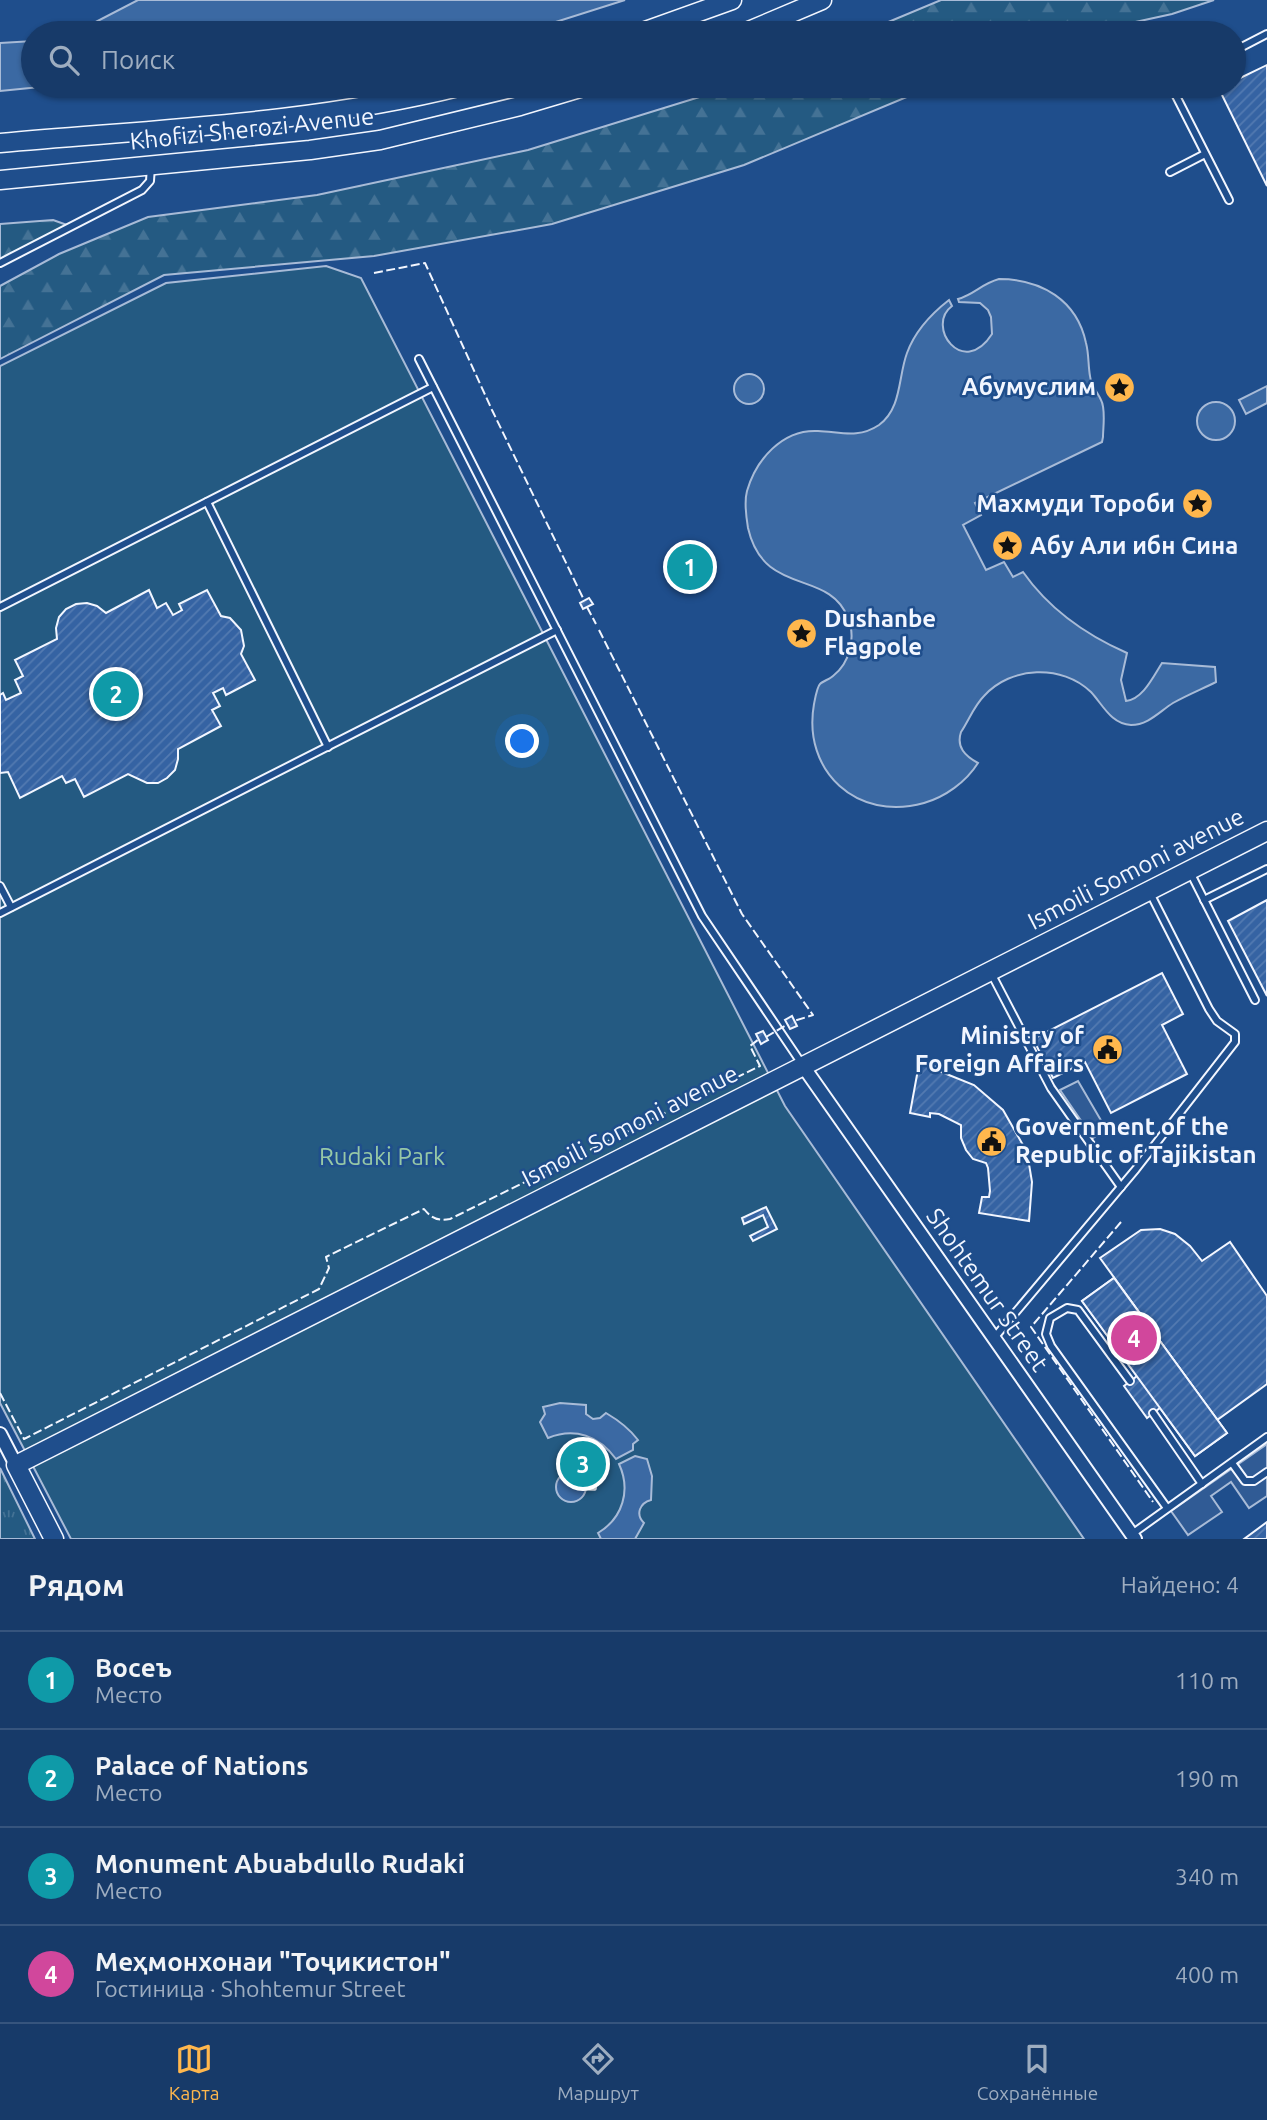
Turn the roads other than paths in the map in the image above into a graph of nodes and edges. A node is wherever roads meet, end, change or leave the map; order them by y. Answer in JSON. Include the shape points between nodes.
{"nodes":[{"id":1,"x":732,"y":0,"type":"edge"},
{"id":2,"x":822,"y":0,"type":"edge"},
{"id":3,"x":673,"y":21,"type":"edge"},
{"id":4,"x":772,"y":21,"type":"edge"},
{"id":5,"x":1267,"y":34,"type":"edge"},
{"id":6,"x":1246,"y":45,"type":"edge"},
{"id":7,"x":411,"y":98,"type":"edge"},
{"id":8,"x":547,"y":98,"type":"edge"},
{"id":9,"x":1177,"y":98,"type":"edge"},
{"id":10,"x":0,"y":143,"type":"edge"},
{"id":11,"x":1205,"y":154,"type":"junction"},
{"id":12,"x":151,"y":165,"type":"junction"},
{"id":13,"x":1170,"y":172,"type":"dead end"},
{"id":14,"x":0,"y":180,"type":"edge"},
{"id":15,"x":1229,"y":200,"type":"dead end"},
{"id":16,"x":0,"y":263,"type":"edge"},
{"id":17,"x":419,"y":359,"type":"dead end"},
{"id":18,"x":433,"y":387,"type":"junction"},
{"id":19,"x":207,"y":502,"type":"junction"},
{"id":20,"x":0,"y":607,"type":"edge"},
{"id":21,"x":557,"y":631,"type":"junction"},
{"id":22,"x":328,"y":747,"type":"junction"},
{"id":23,"x":1267,"y":831,"type":"edge"},
{"id":24,"x":1267,"y":869,"type":"edge"},
{"id":25,"x":1189,"y":870,"type":"junction"},
{"id":26,"x":0,"y":886,"type":"edge"},
{"id":27,"x":1149,"y":891,"type":"junction"},
{"id":28,"x":1204,"y":901,"type":"junction"},
{"id":29,"x":11,"y":907,"type":"junction"},
{"id":30,"x":0,"y":913,"type":"edge"},
{"id":31,"x":990,"y":971,"type":"junction"},
{"id":32,"x":1255,"y":1000,"type":"dead end"},
{"id":33,"x":803,"y":1066,"type":"junction"},
{"id":34,"x":1121,"y":1187,"type":"junction"},
{"id":35,"x":994,"y":1338,"type":"junction"},
{"id":36,"x":1130,"y":1381,"type":"dead end"},
{"id":37,"x":1153,"y":1413,"type":"dead end"},
{"id":38,"x":0,"y":1434,"type":"edge"},
{"id":39,"x":1267,"y":1437,"type":"edge"},
{"id":40,"x":1232,"y":1463,"type":"junction"},
{"id":41,"x":16,"y":1465,"type":"junction"},
{"id":42,"x":1267,"y":1472,"type":"edge"},
{"id":43,"x":1202,"y":1484,"type":"junction"},
{"id":44,"x":1167,"y":1508,"type":"junction"},
{"id":45,"x":1133,"y":1536,"type":"edge"},
{"id":46,"x":54,"y":1539,"type":"edge"}],
"edges":[{"from":1,"to":3,"type":"street"},
{"from":2,"to":4,"type":"street"},
{"from":5,"to":6,"type":"lane"},
{"from":7,"to":10,"type":"street","name":"Khofizi Sherozi Avenue","via":[[317,114]]},
{"from":8,"to":12,"type":"street","name":"Khofizi Sherozi Avenue","via":[[380,140]]},
{"from":9,"to":11,"type":"lane"},
{"from":11,"to":13,"type":"lane"},
{"from":11,"to":15,"type":"lane"},
{"from":12,"to":14,"type":"street","name":"Khofizi Sherozi Avenue"},
{"from":12,"to":16,"type":"lane","via":[[150,181],[142,190]]},
{"from":17,"to":18,"type":"lane"},
{"from":18,"to":19,"type":"lane"},
{"from":18,"to":21,"type":"lane"},
{"from":19,"to":20,"type":"lane"},
{"from":19,"to":22,"type":"lane"},
{"from":21,"to":22,"type":"lane"},
{"from":21,"to":33,"type":"lane","via":[[710,929]]},
{"from":22,"to":29,"type":"lane"},
{"from":23,"to":25,"type":"street","name":"Ismoili Somoni avenue"},
{"from":24,"to":28,"type":"lane"},
{"from":25,"to":27,"type":"street","name":"Ismoili Somoni avenue"},
{"from":25,"to":28,"type":"lane"},
{"from":26,"to":29,"type":"lane"},
{"from":27,"to":31,"type":"street","name":"Ismoili Somoni avenue"},
{"from":27,"to":34,"type":"lane","via":[[1209,1009],[1236,1038]]},
{"from":28,"to":32,"type":"lane"},
{"from":29,"to":30,"type":"lane"},
{"from":31,"to":33,"type":"street","name":"Ismoili Somoni avenue"},
{"from":31,"to":34,"type":"lane","via":[[1051,1088]]},
{"from":33,"to":35,"type":"street","name":"Shohtemur Street"},
{"from":33,"to":41,"type":"street","name":"Ismoili Somoni avenue"},
{"from":34,"to":35,"type":"lane"},
{"from":35,"to":45,"type":"street","name":"Shohtemur Street"},
{"from":36,"to":44,"type":"lane","via":[[1078,1310],[1067,1308],[1050,1318],[1048,1340]]},
{"from":37,"to":43,"type":"lane"},
{"from":38,"to":41,"type":"street"},
{"from":39,"to":40,"type":"lane"},
{"from":40,"to":42,"type":"lane","via":[[1245,1481]]},
{"from":40,"to":43,"type":"lane"},
{"from":41,"to":46,"type":"street"},
{"from":43,"to":44,"type":"lane"},
{"from":44,"to":45,"type":"lane"}]}
